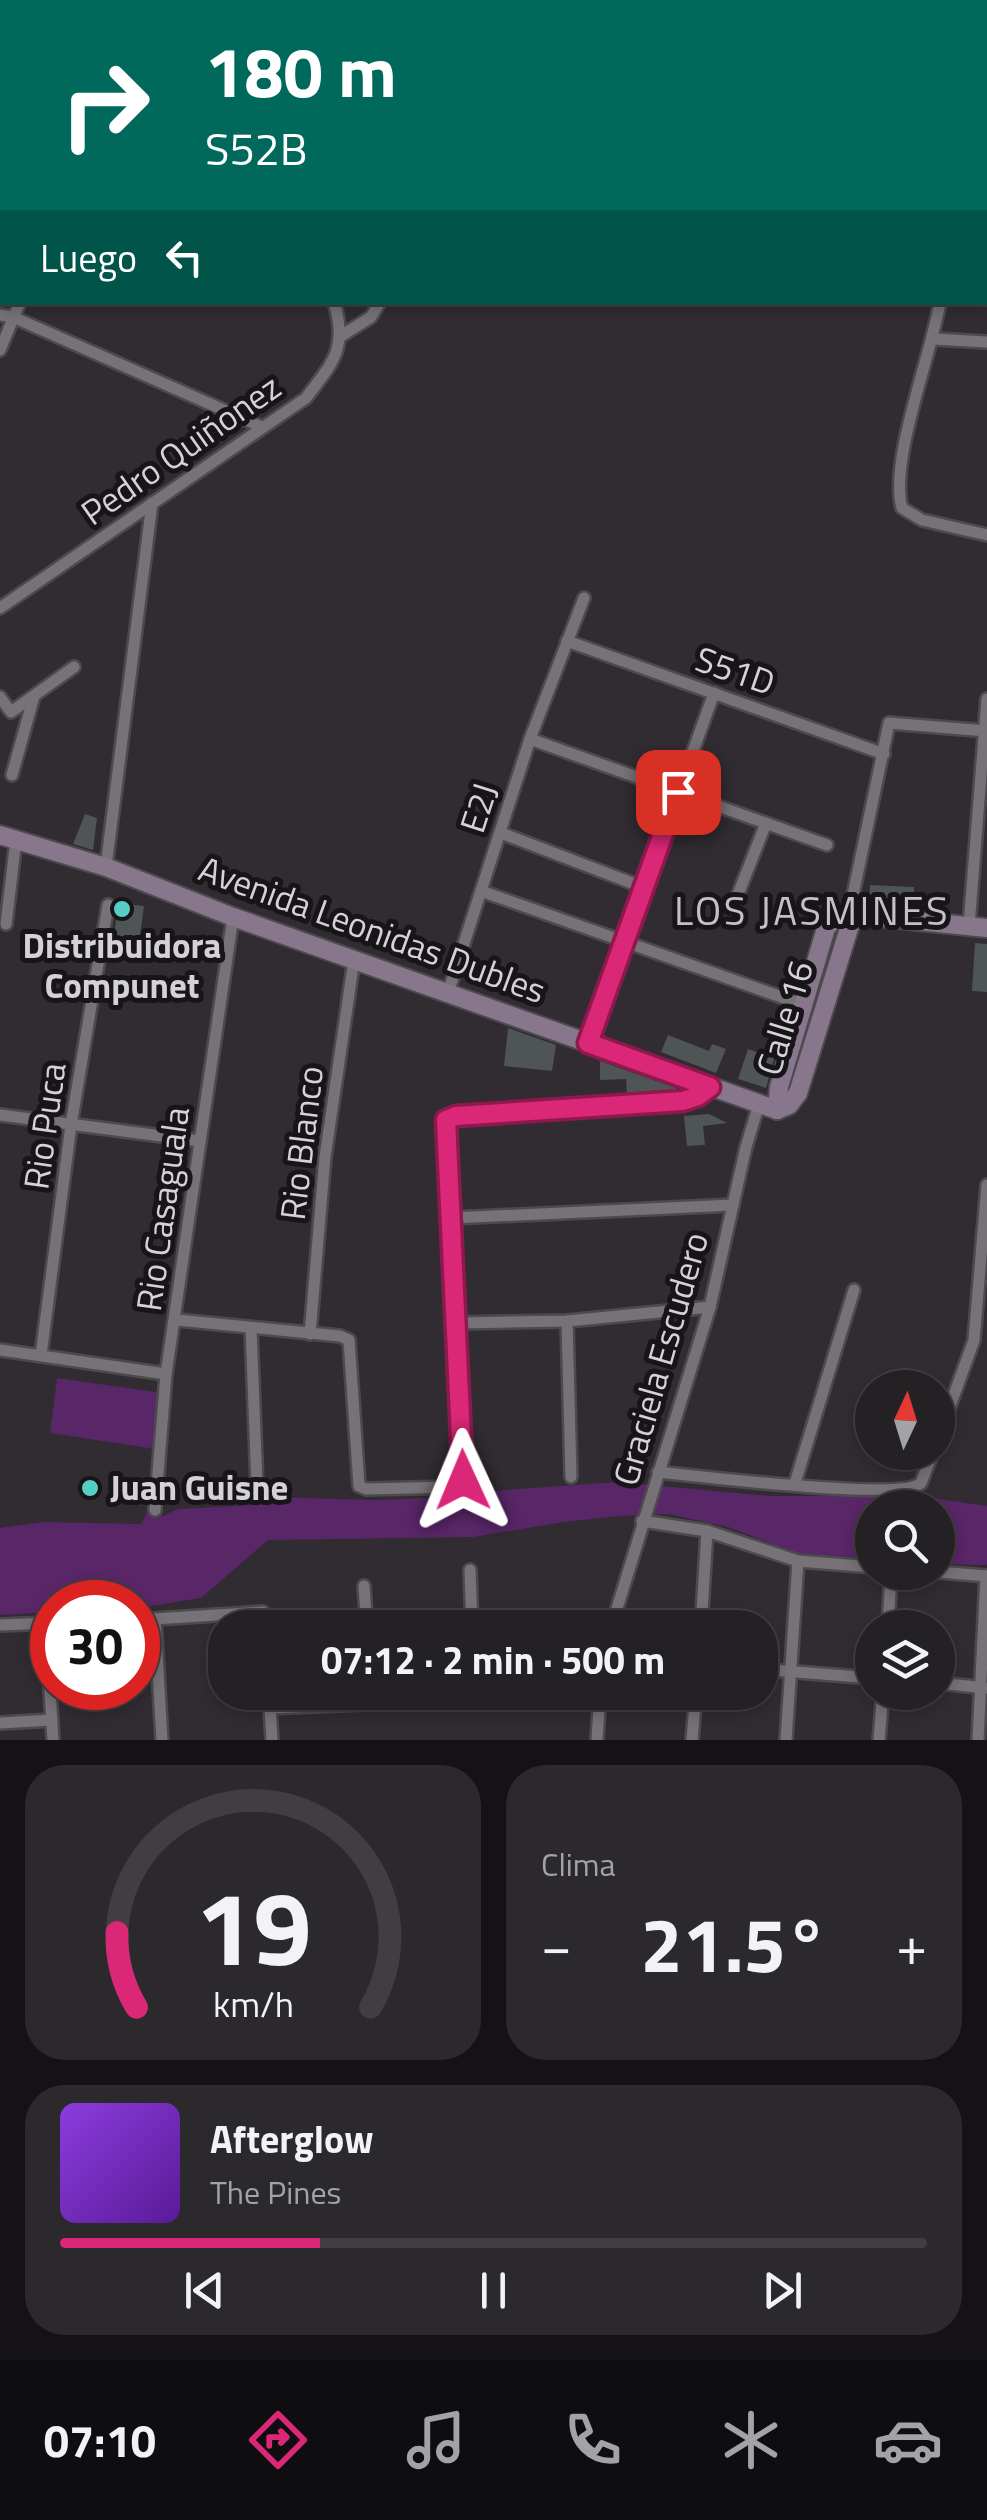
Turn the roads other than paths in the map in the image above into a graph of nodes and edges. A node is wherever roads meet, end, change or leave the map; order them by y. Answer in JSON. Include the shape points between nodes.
{"nodes":[{"id":1,"x":335,"y":305,"type":"edge"},
{"id":2,"x":378,"y":305,"type":"edge"},
{"id":3,"x":940,"y":305,"type":"edge"},
{"id":4,"x":6,"y":316,"type":"edge"},
{"id":5,"x":341,"y":336,"type":"junction"},
{"id":6,"x":934,"y":339,"type":"junction"},
{"id":7,"x":987,"y":342,"type":"edge"},
{"id":8,"x":0,"y":350,"type":"edge"},
{"id":9,"x":262,"y":427,"type":"junction"},
{"id":10,"x":152,"y":504,"type":"junction"},
{"id":11,"x":987,"y":535,"type":"edge"},
{"id":12,"x":584,"y":598,"type":"dead end"},
{"id":13,"x":0,"y":608,"type":"edge"},
{"id":14,"x":568,"y":641,"type":"junction"},
{"id":15,"x":74,"y":668,"type":"dead end"},
{"id":16,"x":714,"y":693,"type":"junction"},
{"id":17,"x":34,"y":696,"type":"junction"},
{"id":18,"x":0,"y":697,"type":"edge"},
{"id":19,"x":987,"y":699,"type":"edge"},
{"id":20,"x":6,"y":716,"type":"edge"},
{"id":21,"x":986,"y":731,"type":"edge"},
{"id":22,"x":530,"y":739,"type":"junction"},
{"id":23,"x":884,"y":754,"type":"junction"},
{"id":24,"x":12,"y":775,"type":"dead end"},
{"id":25,"x":678,"y":792,"type":"junction"},
{"id":26,"x":766,"y":824,"type":"junction"},
{"id":27,"x":982,"y":826,"type":"edge"},
{"id":28,"x":500,"y":833,"type":"junction"},
{"id":29,"x":8,"y":838,"type":"edge"},
{"id":30,"x":828,"y":846,"type":"dead end"},
{"id":31,"x":106,"y":867,"type":"junction"},
{"id":32,"x":645,"y":888,"type":"junction"},
{"id":33,"x":481,"y":891,"type":"junction"},
{"id":34,"x":734,"y":902,"type":"dead end"},
{"id":35,"x":108,"y":905,"type":"dead end"},
{"id":36,"x":849,"y":914,"type":"junction"},
{"id":37,"x":233,"y":917,"type":"junction"},
{"id":38,"x":6,"y":924,"type":"dead end"},
{"id":39,"x":978,"y":927,"type":"edge"},
{"id":40,"x":624,"y":941,"type":"junction"},
{"id":41,"x":354,"y":960,"type":"junction"},
{"id":42,"x":448,"y":993,"type":"junction"},
{"id":43,"x":804,"y":1004,"type":"junction"},
{"id":44,"x":588,"y":1043,"type":"junction"},
{"id":45,"x":710,"y":1087,"type":"junction"},
{"id":46,"x":768,"y":1107,"type":"junction"},
{"id":47,"x":0,"y":1115,"type":"edge"},
{"id":48,"x":72,"y":1125,"type":"junction"},
{"id":49,"x":200,"y":1141,"type":"junction"},
{"id":50,"x":987,"y":1185,"type":"edge"},
{"id":51,"x":733,"y":1205,"type":"junction"},
{"id":52,"x":452,"y":1218,"type":"junction"},
{"id":53,"x":854,"y":1290,"type":"dead end"},
{"id":54,"x":710,"y":1307,"type":"junction"},
{"id":55,"x":177,"y":1320,"type":"junction"},
{"id":56,"x":567,"y":1321,"type":"junction"},
{"id":57,"x":458,"y":1324,"type":"junction"},
{"id":58,"x":251,"y":1328,"type":"junction"},
{"id":59,"x":310,"y":1334,"type":"junction"},
{"id":60,"x":0,"y":1350,"type":"edge"},
{"id":61,"x":41,"y":1355,"type":"junction"},
{"id":62,"x":166,"y":1374,"type":"junction"},
{"id":63,"x":955,"y":1392,"type":"edge"},
{"id":64,"x":926,"y":1470,"type":"edge"},
{"id":65,"x":658,"y":1472,"type":"junction"},
{"id":66,"x":570,"y":1477,"type":"dead end"},
{"id":67,"x":796,"y":1484,"type":"junction"},
{"id":68,"x":258,"y":1486,"type":"dead end"},
{"id":69,"x":155,"y":1510,"type":"dead end"},
{"id":70,"x":642,"y":1521,"type":"junction"},
{"id":71,"x":707,"y":1531,"type":"junction"},
{"id":72,"x":798,"y":1561,"type":"junction"},
{"id":73,"x":855,"y":1565,"type":"edge"},
{"id":74,"x":470,"y":1570,"type":"dead end"},
{"id":75,"x":955,"y":1573,"type":"edge"},
{"id":76,"x":987,"y":1576,"type":"edge"},
{"id":77,"x":364,"y":1586,"type":"dead end"},
{"id":78,"x":366,"y":1610,"type":"edge"},
{"id":79,"x":471,"y":1610,"type":"edge"},
{"id":80,"x":616,"y":1610,"type":"edge"},
{"id":81,"x":702,"y":1610,"type":"edge"},
{"id":82,"x":208,"y":1616,"type":"edge"},
{"id":83,"x":160,"y":1619,"type":"edge"},
{"id":84,"x":30,"y":1624,"type":"edge"},
{"id":85,"x":0,"y":1626,"type":"edge"},
{"id":86,"x":778,"y":1670,"type":"edge"},
{"id":87,"x":790,"y":1671,"type":"junction"},
{"id":88,"x":855,"y":1677,"type":"edge"},
{"id":89,"x":955,"y":1685,"type":"edge"},
{"id":90,"x":984,"y":1687,"type":"edge"},
{"id":91,"x":52,"y":1710,"type":"edge"},
{"id":92,"x":160,"y":1710,"type":"edge"},
{"id":93,"x":270,"y":1710,"type":"edge"},
{"id":94,"x":599,"y":1710,"type":"edge"},
{"id":95,"x":694,"y":1710,"type":"edge"},
{"id":96,"x":882,"y":1710,"type":"edge"},
{"id":97,"x":52,"y":1720,"type":"junction"},
{"id":98,"x":0,"y":1723,"type":"edge"},
{"id":99,"x":53,"y":1740,"type":"edge"},
{"id":100,"x":162,"y":1740,"type":"edge"},
{"id":101,"x":272,"y":1740,"type":"edge"},
{"id":102,"x":597,"y":1740,"type":"edge"},
{"id":103,"x":692,"y":1740,"type":"edge"},
{"id":104,"x":786,"y":1740,"type":"edge"},
{"id":105,"x":880,"y":1740,"type":"edge"},
{"id":106,"x":978,"y":1740,"type":"edge"}],
"edges":[{"from":1,"to":5,"type":"street"},
{"from":2,"to":5,"type":"street"},
{"from":3,"to":6,"type":"street"},
{"from":4,"to":8,"type":"street"},
{"from":4,"to":9,"type":"street"},
{"from":5,"to":9,"type":"street","name":"Pedro Quiñonez","via":[[336,359],[306,398]]},
{"from":6,"to":7,"type":"street"},
{"from":6,"to":11,"type":"street","via":[[900,463],[902,508],[922,520]]},
{"from":9,"to":10,"type":"street","name":"Pedro Quiñonez"},
{"from":10,"to":13,"type":"street","name":"Pedro Quiñonez"},
{"from":10,"to":31,"type":"street"},
{"from":12,"to":14,"type":"street","name":"E2J"},
{"from":14,"to":16,"type":"street","name":"S51D"},
{"from":14,"to":22,"type":"street","name":"E2J"},
{"from":15,"to":17,"type":"street"},
{"from":16,"to":23,"type":"street","name":"S51D"},
{"from":16,"to":25,"type":"street"},
{"from":17,"to":20,"type":"street"},
{"from":17,"to":24,"type":"street"},
{"from":18,"to":20,"type":"street"},
{"from":19,"to":21,"type":"street"},
{"from":21,"to":23,"type":"street","via":[[889,723]]},
{"from":21,"to":27,"type":"street"},
{"from":22,"to":25,"type":"street"},
{"from":22,"to":28,"type":"street","name":"E2J"},
{"from":23,"to":36,"type":"street"},
{"from":25,"to":26,"type":"street"},
{"from":25,"to":32,"type":"street"},
{"from":26,"to":30,"type":"street"},
{"from":26,"to":34,"type":"street"},
{"from":27,"to":39,"type":"street"},
{"from":28,"to":32,"type":"street"},
{"from":28,"to":33,"type":"street","name":"E2J"},
{"from":29,"to":31,"type":"main road","name":"Avenida Leonidas Dubles"},
{"from":29,"to":38,"type":"street"},
{"from":31,"to":37,"type":"main road","name":"Avenida Leonidas Dubles"},
{"from":32,"to":40,"type":"street"},
{"from":33,"to":40,"type":"street"},
{"from":33,"to":42,"type":"street","name":"E2J"},
{"from":35,"to":48,"type":"street","name":"Rio Puca"},
{"from":36,"to":39,"type":"main road"},
{"from":36,"to":43,"type":"main road","name":"Calle 16","via":[[826,928]]},
{"from":36,"to":46,"type":"main road","name":"Calle 16","via":[[798,1093],[789,1105]]},
{"from":37,"to":41,"type":"main road","name":"Avenida Leonidas Dubles"},
{"from":37,"to":49,"type":"street","name":"Rio Casaguala"},
{"from":40,"to":43,"type":"street"},
{"from":40,"to":44,"type":"street"},
{"from":41,"to":42,"type":"main road","name":"Avenida Leonidas Dubles"},
{"from":41,"to":59,"type":"street","name":"Rio Blanco","via":[[325,1157]]},
{"from":42,"to":44,"type":"main road","name":"Avenida Leonidas Dubles"},
{"from":43,"to":46,"type":"main road","name":"Calle 16"},
{"from":44,"to":45,"type":"main road","name":"Avenida Leonidas Dubles"},
{"from":45,"to":46,"type":"main road","name":"Avenida Leonidas Dubles"},
{"from":45,"to":52,"type":"street","via":[[683,1101],[446,1120]]},
{"from":46,"to":51,"type":"street","name":"Graciela Escudero"},
{"from":47,"to":48,"type":"street"},
{"from":48,"to":49,"type":"street"},
{"from":48,"to":61,"type":"street","name":"Rio Puca"},
{"from":49,"to":55,"type":"street","name":"Rio Casaguala"},
{"from":50,"to":63,"type":"street","via":[[974,1340]]},
{"from":51,"to":52,"type":"street"},
{"from":51,"to":54,"type":"street","name":"Graciela Escudero"},
{"from":52,"to":57,"type":"street"},
{"from":53,"to":67,"type":"street"},
{"from":54,"to":56,"type":"street"},
{"from":54,"to":65,"type":"street","name":"Graciela Escudero"},
{"from":55,"to":58,"type":"street"},
{"from":55,"to":62,"type":"street","name":"Rio Casaguala"},
{"from":56,"to":57,"type":"street"},
{"from":56,"to":66,"type":"street"},
{"from":57,"to":59,"type":"street","via":[[464,1475],[456,1487],[361,1488],[349,1340]]},
{"from":58,"to":59,"type":"street"},
{"from":58,"to":68,"type":"street"},
{"from":60,"to":61,"type":"street"},
{"from":61,"to":62,"type":"street"},
{"from":62,"to":69,"type":"street","name":"Rio Casaguala"},
{"from":64,"to":67,"type":"street","via":[[916,1489]]},
{"from":65,"to":67,"type":"street"},
{"from":65,"to":70,"type":"street","name":"Graciela Escudero"},
{"from":70,"to":71,"type":"street"},
{"from":70,"to":80,"type":"street","name":"Graciela Escudero"},
{"from":71,"to":72,"type":"street"},
{"from":71,"to":81,"type":"street"},
{"from":72,"to":73,"type":"street"},
{"from":72,"to":87,"type":"street"},
{"from":74,"to":79,"type":"street"},
{"from":75,"to":76,"type":"street"},
{"from":76,"to":90,"type":"street"},
{"from":77,"to":78,"type":"street"},
{"from":82,"to":83,"type":"street"},
{"from":84,"to":85,"type":"street"},
{"from":86,"to":87,"type":"street"},
{"from":87,"to":88,"type":"street"},
{"from":87,"to":104,"type":"street"},
{"from":89,"to":90,"type":"street"},
{"from":90,"to":106,"type":"street"},
{"from":91,"to":97,"type":"street"},
{"from":92,"to":100,"type":"street"},
{"from":93,"to":101,"type":"street"},
{"from":94,"to":102,"type":"street"},
{"from":95,"to":103,"type":"street"},
{"from":96,"to":105,"type":"street"},
{"from":97,"to":98,"type":"street"},
{"from":97,"to":99,"type":"street"}]}
